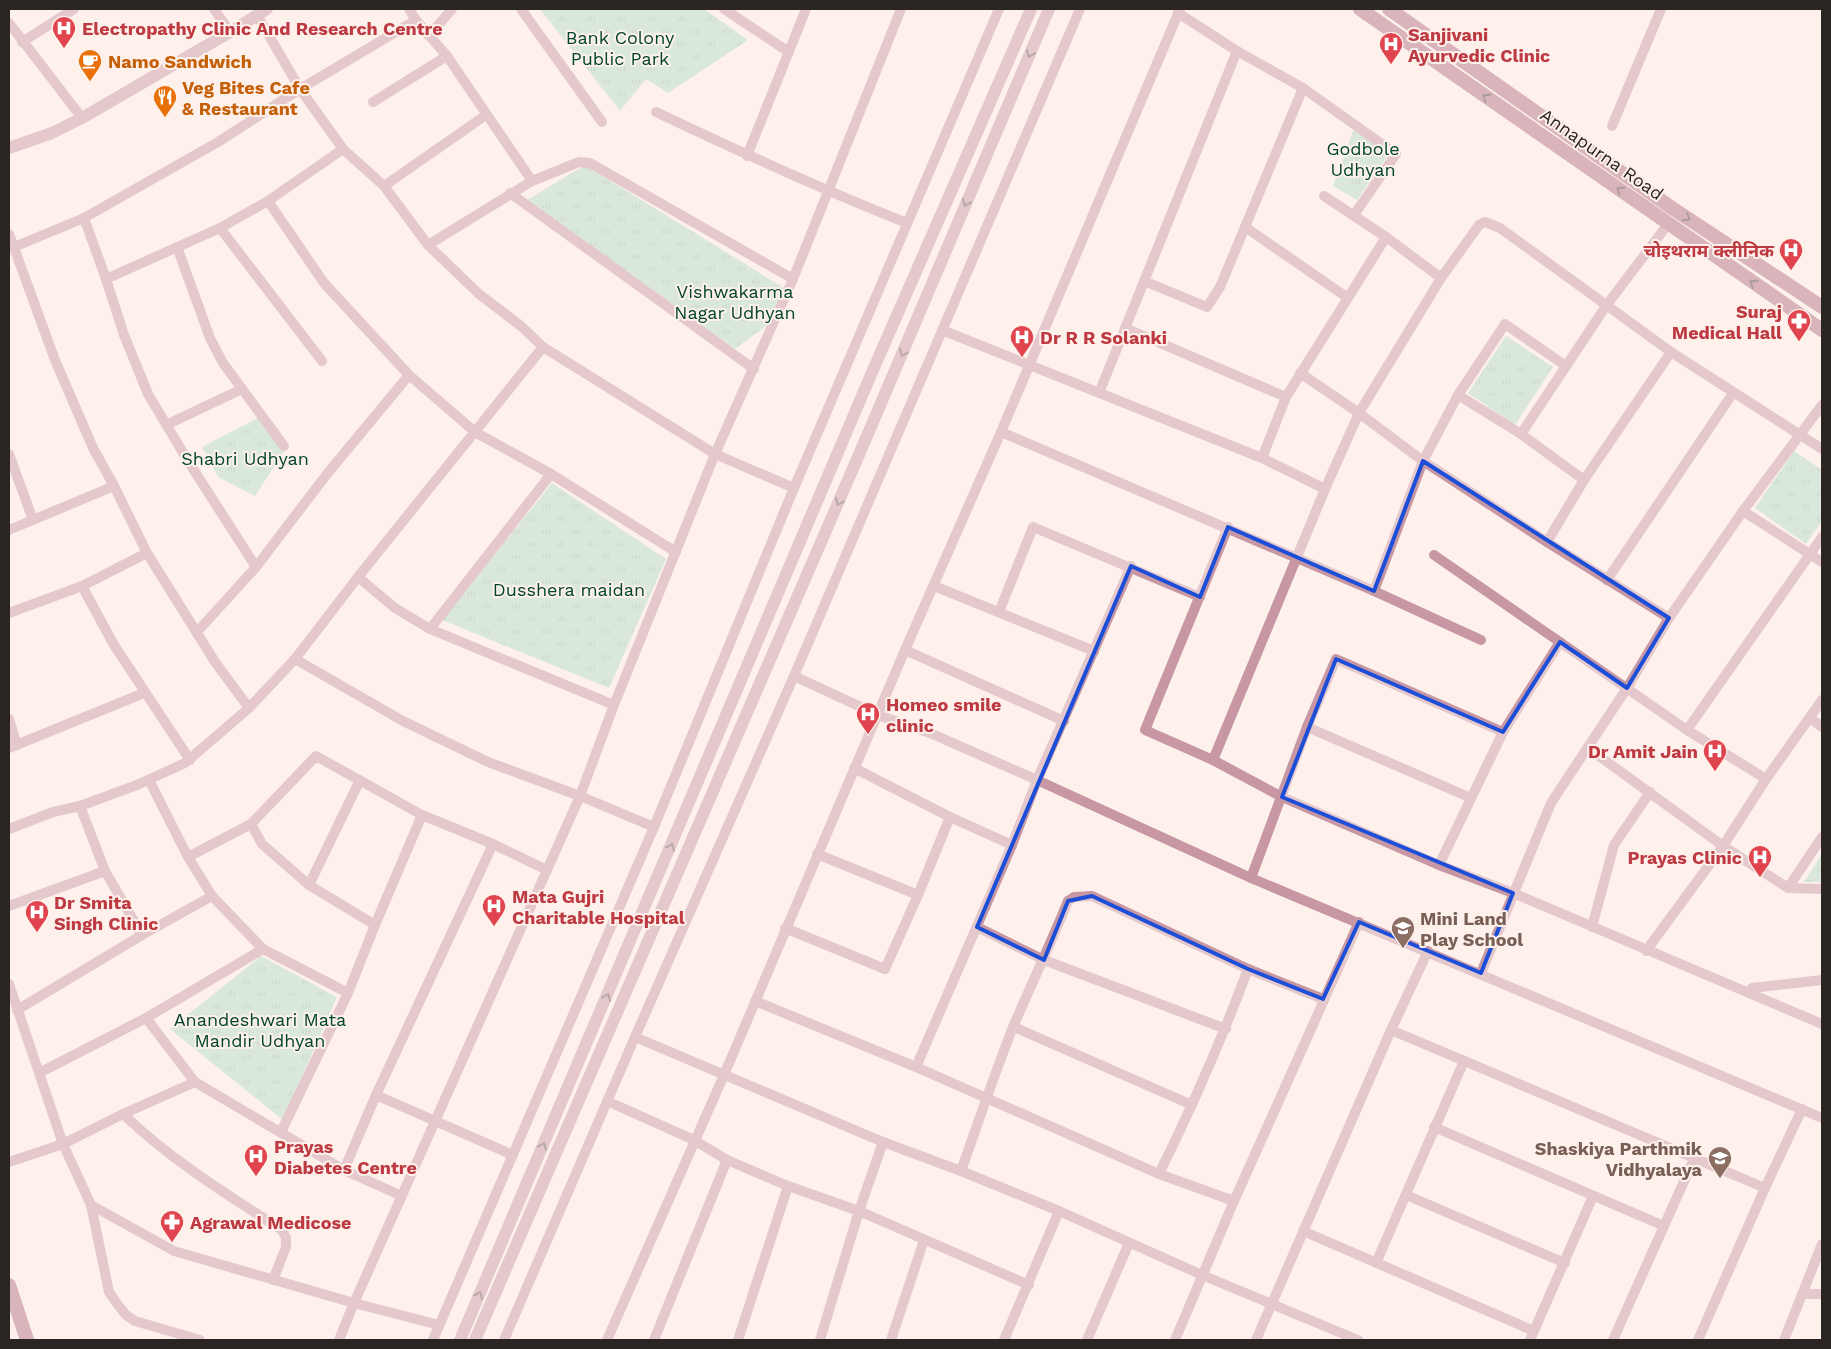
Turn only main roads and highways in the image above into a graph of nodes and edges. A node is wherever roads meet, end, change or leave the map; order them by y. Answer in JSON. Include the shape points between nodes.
{"nodes":[{"id":1,"x":1360,"y":9,"type":"edge"},
{"id":2,"x":1389,"y":9,"type":"edge"},
{"id":3,"x":1431,"y":39,"type":"junction"},
{"id":4,"x":1423,"y":54,"type":"junction"},
{"id":5,"x":1822,"y":307,"type":"edge"},
{"id":6,"x":1822,"y":330,"type":"edge"},
{"id":7,"x":9,"y":1284,"type":"edge"},
{"id":8,"x":27,"y":1340,"type":"edge"}],
"edges":[{"from":1,"to":4,"type":"main road","name":"Annapurna Road"},
{"from":2,"to":3,"type":"main road","name":"Annapurna Road"},
{"from":3,"to":4,"type":"main road"},
{"from":3,"to":5,"type":"main road","name":"Annapurna Road","one_way":true,"via":[[1672,208]]},
{"from":6,"to":4,"type":"main road","name":"Annapurna Road","one_way":true},
{"from":7,"to":8,"type":"main road"}]}
